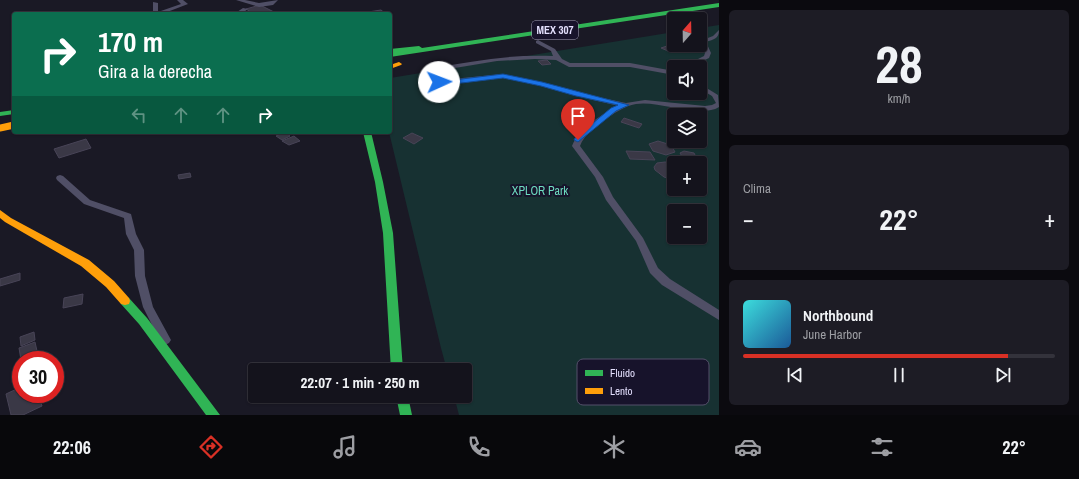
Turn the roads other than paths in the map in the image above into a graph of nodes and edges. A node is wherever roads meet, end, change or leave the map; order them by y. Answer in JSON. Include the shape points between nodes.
{"nodes":[{"id":1,"x":180,"y":0,"type":"edge"},
{"id":2,"x":239,"y":0,"type":"edge"},
{"id":3,"x":275,"y":0,"type":"edge"},
{"id":4,"x":155,"y":3,"type":"dead end"},
{"id":5,"x":719,"y":5,"type":"edge"},
{"id":6,"x":245,"y":9,"type":"dead end"},
{"id":7,"x":156,"y":12,"type":"edge"},
{"id":8,"x":162,"y":12,"type":"edge"},
{"id":9,"x":240,"y":12,"type":"edge"},
{"id":10,"x":719,"y":14,"type":"edge"},
{"id":11,"x":707,"y":16,"type":"edge"},
{"id":12,"x":667,"y":22,"type":"edge"},
{"id":13,"x":635,"y":28,"type":"dead end"},
{"id":14,"x":719,"y":32,"type":"edge"},
{"id":15,"x":556,"y":40,"type":"dead end"},
{"id":16,"x":534,"y":43,"type":"joint"},
{"id":17,"x":437,"y":47,"type":"junction"},
{"id":18,"x":392,"y":51,"type":"edge"},
{"id":19,"x":392,"y":55,"type":"edge"},
{"id":20,"x":559,"y":58,"type":"junction"},
{"id":21,"x":700,"y":60,"type":"edge"},
{"id":22,"x":667,"y":71,"type":"edge"},
{"id":23,"x":707,"y":90,"type":"edge"},
{"id":24,"x":719,"y":103,"type":"edge"},
{"id":25,"x":626,"y":105,"type":"junction"},
{"id":26,"x":12,"y":112,"type":"edge"},
{"id":27,"x":0,"y":114,"type":"edge"},
{"id":28,"x":12,"y":121,"type":"edge"},
{"id":29,"x":12,"y":125,"type":"edge"},
{"id":30,"x":0,"y":128,"type":"edge"},
{"id":31,"x":0,"y":134,"type":"edge"},
{"id":32,"x":368,"y":134,"type":"edge"},
{"id":33,"x":60,"y":178,"type":"dead end"},
{"id":34,"x":0,"y":213,"type":"edge"},
{"id":35,"x":719,"y":316,"type":"edge"},
{"id":36,"x":396,"y":363,"type":"edge"},
{"id":37,"x":179,"y":368,"type":"junction"},
{"id":38,"x":403,"y":403,"type":"edge"},
{"id":39,"x":214,"y":415,"type":"edge"},
{"id":40,"x":406,"y":415,"type":"edge"}],
"edges":[{"from":1,"to":8,"type":"street","via":[[185,4]]},
{"from":2,"to":3,"type":"street","via":[[259,5],[271,4]]},
{"from":4,"to":7,"type":"street"},
{"from":5,"to":17,"type":"main road","number":"MEX 307"},
{"from":6,"to":9,"type":"street"},
{"from":10,"to":11,"type":"main road"},
{"from":12,"to":13,"type":"main road"},
{"from":14,"to":21,"type":"street","via":[[715,37],[703,41],[708,53],[707,57]]},
{"from":15,"to":16,"type":"main road","number":"MEX 307"},
{"from":16,"to":20,"type":"street","via":[[553,50]]},
{"from":17,"to":18,"type":"main road"},
{"from":17,"to":19,"type":"main road","number":"MEX 307"},
{"from":20,"to":22,"type":"street","via":[[564,64],[573,66],[618,64]]},
{"from":20,"to":25,"type":"street","via":[[497,59],[432,70],[439,82],[503,76]]},
{"from":23,"to":24,"type":"street","via":[[715,95]]},
{"from":24,"to":25,"type":"street","via":[[715,108],[706,109],[639,101]]},
{"from":25,"to":35,"type":"street","via":[[614,110],[584,133],[576,146],[640,240],[654,270],[666,282]]},
{"from":26,"to":27,"type":"main road"},
{"from":28,"to":31,"type":"main road"},
{"from":29,"to":30,"type":"main road","bridge":true},
{"from":32,"to":36,"type":"main road","via":[[388,233]]},
{"from":33,"to":37,"type":"street","via":[[87,202],[128,216],[131,234],[139,250],[140,276],[148,307]]},
{"from":34,"to":37,"type":"main road","via":[[85,263],[110,284],[143,321]]},
{"from":37,"to":39,"type":"main road"},
{"from":38,"to":40,"type":"main road"}]}
